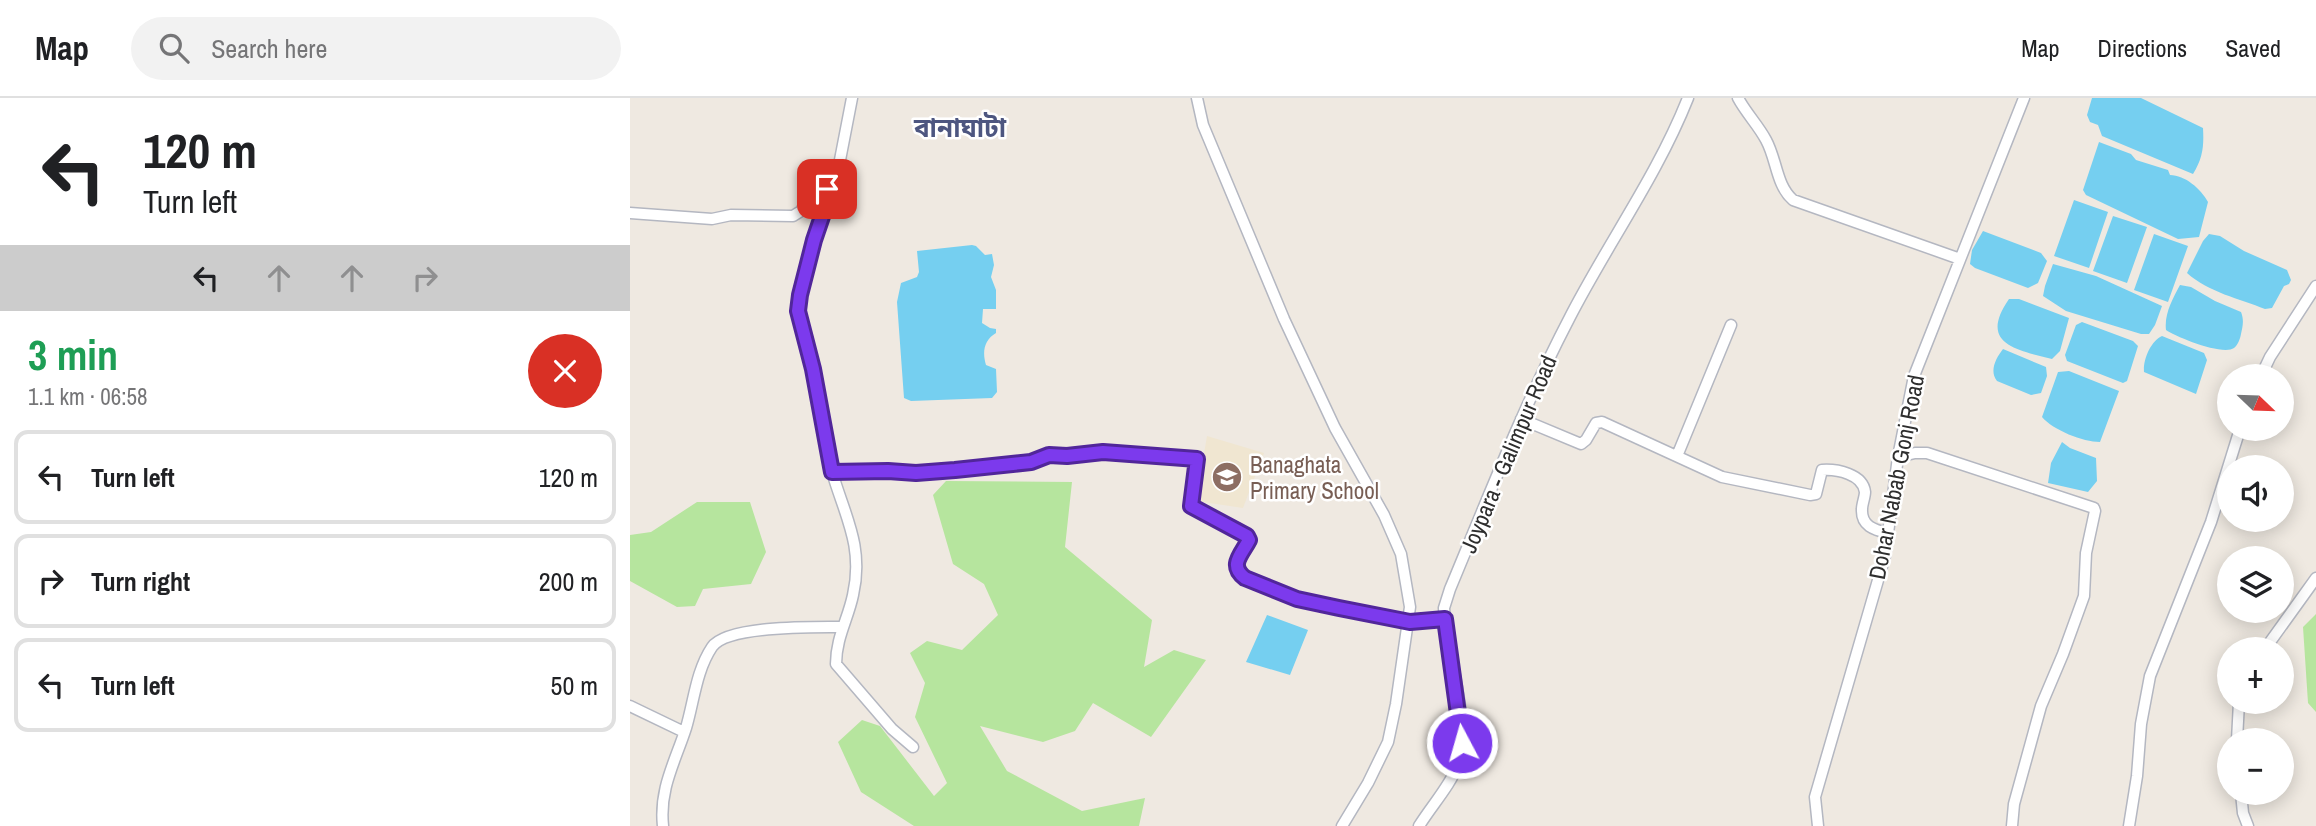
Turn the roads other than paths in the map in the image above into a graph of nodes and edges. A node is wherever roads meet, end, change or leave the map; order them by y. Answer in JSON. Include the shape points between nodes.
{"nodes":[{"id":1,"x":852,"y":98,"type":"edge"},
{"id":2,"x":1197,"y":98,"type":"edge"},
{"id":3,"x":1688,"y":98,"type":"edge"},
{"id":4,"x":1738,"y":98,"type":"edge"},
{"id":5,"x":2024,"y":98,"type":"edge"},
{"id":6,"x":831,"y":190,"type":"junction"},
{"id":7,"x":630,"y":213,"type":"edge"},
{"id":8,"x":1960,"y":259,"type":"junction"},
{"id":9,"x":2316,"y":286,"type":"edge"},
{"id":10,"x":1731,"y":325,"type":"dead end"},
{"id":11,"x":2266,"y":364,"type":"edge"},
{"id":12,"x":1521,"y":419,"type":"junction"},
{"id":13,"x":2236,"y":441,"type":"edge"},
{"id":14,"x":1677,"y":456,"type":"junction"},
{"id":15,"x":1898,"y":457,"type":"junction"},
{"id":16,"x":832,"y":472,"type":"junction"},
{"id":17,"x":1888,"y":533,"type":"junction"},
{"id":18,"x":2316,"y":578,"type":"edge"},
{"id":19,"x":1445,"y":619,"type":"junction"},
{"id":20,"x":1410,"y":622,"type":"junction"},
{"id":21,"x":842,"y":627,"type":"junction"},
{"id":22,"x":2274,"y":637,"type":"edge"},
{"id":23,"x":630,"y":706,"type":"edge"},
{"id":24,"x":684,"y":732,"type":"junction"},
{"id":25,"x":912,"y":747,"type":"dead end"},
{"id":26,"x":2242,"y":805,"type":"edge"},
{"id":27,"x":663,"y":826,"type":"edge"},
{"id":28,"x":1342,"y":826,"type":"edge"},
{"id":29,"x":1419,"y":826,"type":"edge"},
{"id":30,"x":1818,"y":826,"type":"edge"},
{"id":31,"x":2012,"y":826,"type":"edge"},
{"id":32,"x":2129,"y":826,"type":"edge"},
{"id":33,"x":2248,"y":826,"type":"edge"}],
"edges":[{"from":1,"to":6,"type":"street"},
{"from":2,"to":20,"type":"street","via":[[1203,125],[1284,319],[1401,554]]},
{"from":3,"to":12,"type":"street","name":"Joypara - Galimpur Road","via":[[1672,138],[1555,345]]},
{"from":4,"to":8,"type":"street","via":[[1766,140],[1783,191],[1793,200]]},
{"from":5,"to":8,"type":"street","name":"Dohar Nabab Gonj Road"},
{"from":6,"to":7,"type":"street","via":[[814,187],[801,211],[793,216],[712,219]]},
{"from":6,"to":16,"type":"street","via":[[798,311]]},
{"from":8,"to":15,"type":"street","name":"Dohar Nabab Gonj Road","via":[[1914,376]]},
{"from":9,"to":11,"type":"street"},
{"from":10,"to":14,"type":"street"},
{"from":12,"to":14,"type":"street","via":[[1581,444],[1596,423],[1602,422]]},
{"from":12,"to":19,"type":"street","name":"Joypara - Galimpur Road","via":[[1450,589]]},
{"from":13,"to":32,"type":"street","via":[[2211,522],[2150,676]]},
{"from":14,"to":17,"type":"street","via":[[1722,477],[1810,495],[1816,494],[1822,470],[1852,475],[1865,492],[1864,522]]},
{"from":15,"to":17,"type":"street","name":"Dohar Nabab Gonj Road"},
{"from":15,"to":31,"type":"street","via":[[1927,453],[2095,510],[2084,596],[2040,706]]},
{"from":16,"to":20,"type":"street","via":[[916,473],[1103,452],[1197,459],[1191,506],[1247,536],[1248,544],[1237,559],[1238,572],[1245,578],[1297,599]]},
{"from":16,"to":21,"type":"street","via":[[853,534],[857,563],[853,596]]},
{"from":17,"to":30,"type":"street","name":"Dohar Nabab Gonj Road","via":[[1815,797]]},
{"from":18,"to":22,"type":"street"},
{"from":19,"to":20,"type":"street"},
{"from":19,"to":29,"type":"street","name":"Joypara - Galimpur Road","via":[[1463,737],[1461,759]]},
{"from":20,"to":28,"type":"street","via":[[1388,742]]},
{"from":21,"to":24,"type":"street","via":[[758,629],[720,639],[702,667]]},
{"from":21,"to":25,"type":"street","via":[[836,664]]},
{"from":23,"to":24,"type":"street"},
{"from":24,"to":27,"type":"street","via":[[665,784]]},
{"from":26,"to":33,"type":"street"}]}
